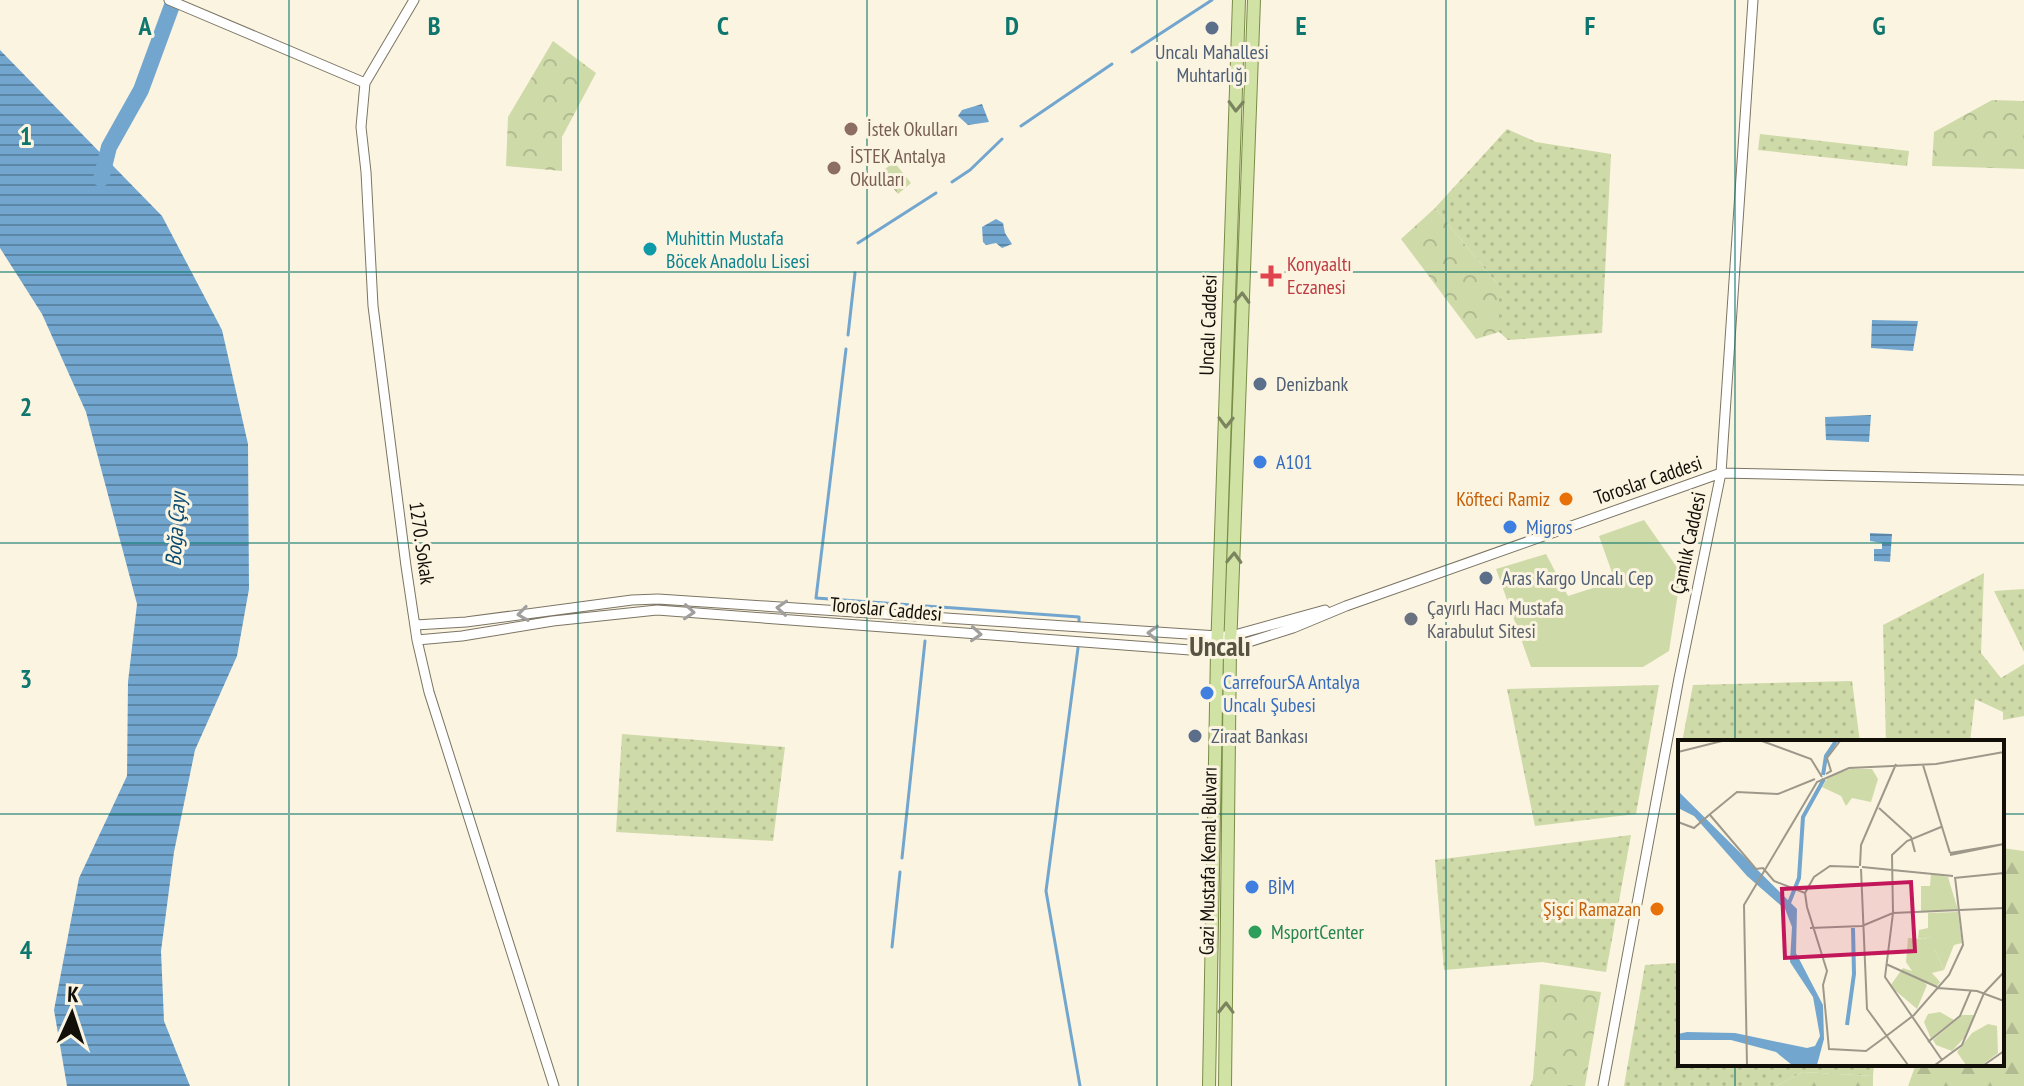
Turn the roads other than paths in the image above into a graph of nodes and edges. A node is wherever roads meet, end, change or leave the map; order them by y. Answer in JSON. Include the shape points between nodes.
{"nodes":[{"id":1,"x":169,"y":0,"type":"edge"},
{"id":2,"x":414,"y":0,"type":"edge"},
{"id":3,"x":1239,"y":0,"type":"edge"},
{"id":4,"x":1254,"y":0,"type":"edge"},
{"id":5,"x":1753,"y":0,"type":"edge"},
{"id":6,"x":365,"y":83,"type":"junction"},
{"id":7,"x":1721,"y":473,"type":"junction"},
{"id":8,"x":2024,"y":480,"type":"edge"},
{"id":9,"x":658,"y":599,"type":"junction"},
{"id":10,"x":657,"y":610,"type":"junction"},
{"id":11,"x":415,"y":625,"type":"junction"},
{"id":12,"x":1087,"y":629,"type":"junction"},
{"id":13,"x":417,"y":640,"type":"junction"},
{"id":14,"x":1086,"y":643,"type":"junction"},
{"id":15,"x":1224,"y":643,"type":"junction"},
{"id":16,"x":554,"y":1086,"type":"edge"},
{"id":17,"x":1209,"y":1086,"type":"edge"},
{"id":18,"x":1225,"y":1086,"type":"edge"},
{"id":19,"x":1603,"y":1086,"type":"edge"}],
"edges":[{"from":1,"to":6,"type":"street"},
{"from":2,"to":6,"type":"street","name":"1270. Sokak"},
{"from":3,"to":15,"type":"main road","name":"Uncalı Caddesi","one_way":true},
{"from":15,"to":4,"type":"main road","name":"Uncalı Caddesi","one_way":true},
{"from":5,"to":7,"type":"street","name":"Çamlık Caddesi"},
{"from":6,"to":11,"type":"street","name":"1270. Sokak","via":[[361,127],[373,306]]},
{"from":7,"to":8,"type":"street","name":"Toroslar Caddesi"},
{"from":7,"to":15,"type":"street","name":"Toroslar Caddesi","via":[[1293,628]]},
{"from":7,"to":19,"type":"street","name":"Çamlık Caddesi"},
{"from":9,"to":10,"type":"street"},
{"from":9,"to":11,"type":"street","name":"Toroslar Caddesi","one_way":true},
{"from":12,"to":9,"type":"street","name":"Toroslar Caddesi","one_way":true},
{"from":10,"to":13,"type":"street","name":"Toroslar Caddesi"},
{"from":10,"to":14,"type":"street","name":"Toroslar Caddesi","one_way":true},
{"from":11,"to":13,"type":"street","name":"1270. Sokak"},
{"from":12,"to":14,"type":"street"},
{"from":15,"to":12,"type":"street","name":"Toroslar Caddesi","one_way":true},
{"from":13,"to":16,"type":"street","name":"1270. Sokak"},
{"from":14,"to":15,"type":"street","name":"Toroslar Caddesi"},
{"from":15,"to":17,"type":"main road","name":"Gazi Mustafa Kemal Bulvarı"},
{"from":18,"to":15,"type":"main road","name":"Gazi Mustafa Kemal Bulvarı","one_way":true}]}
